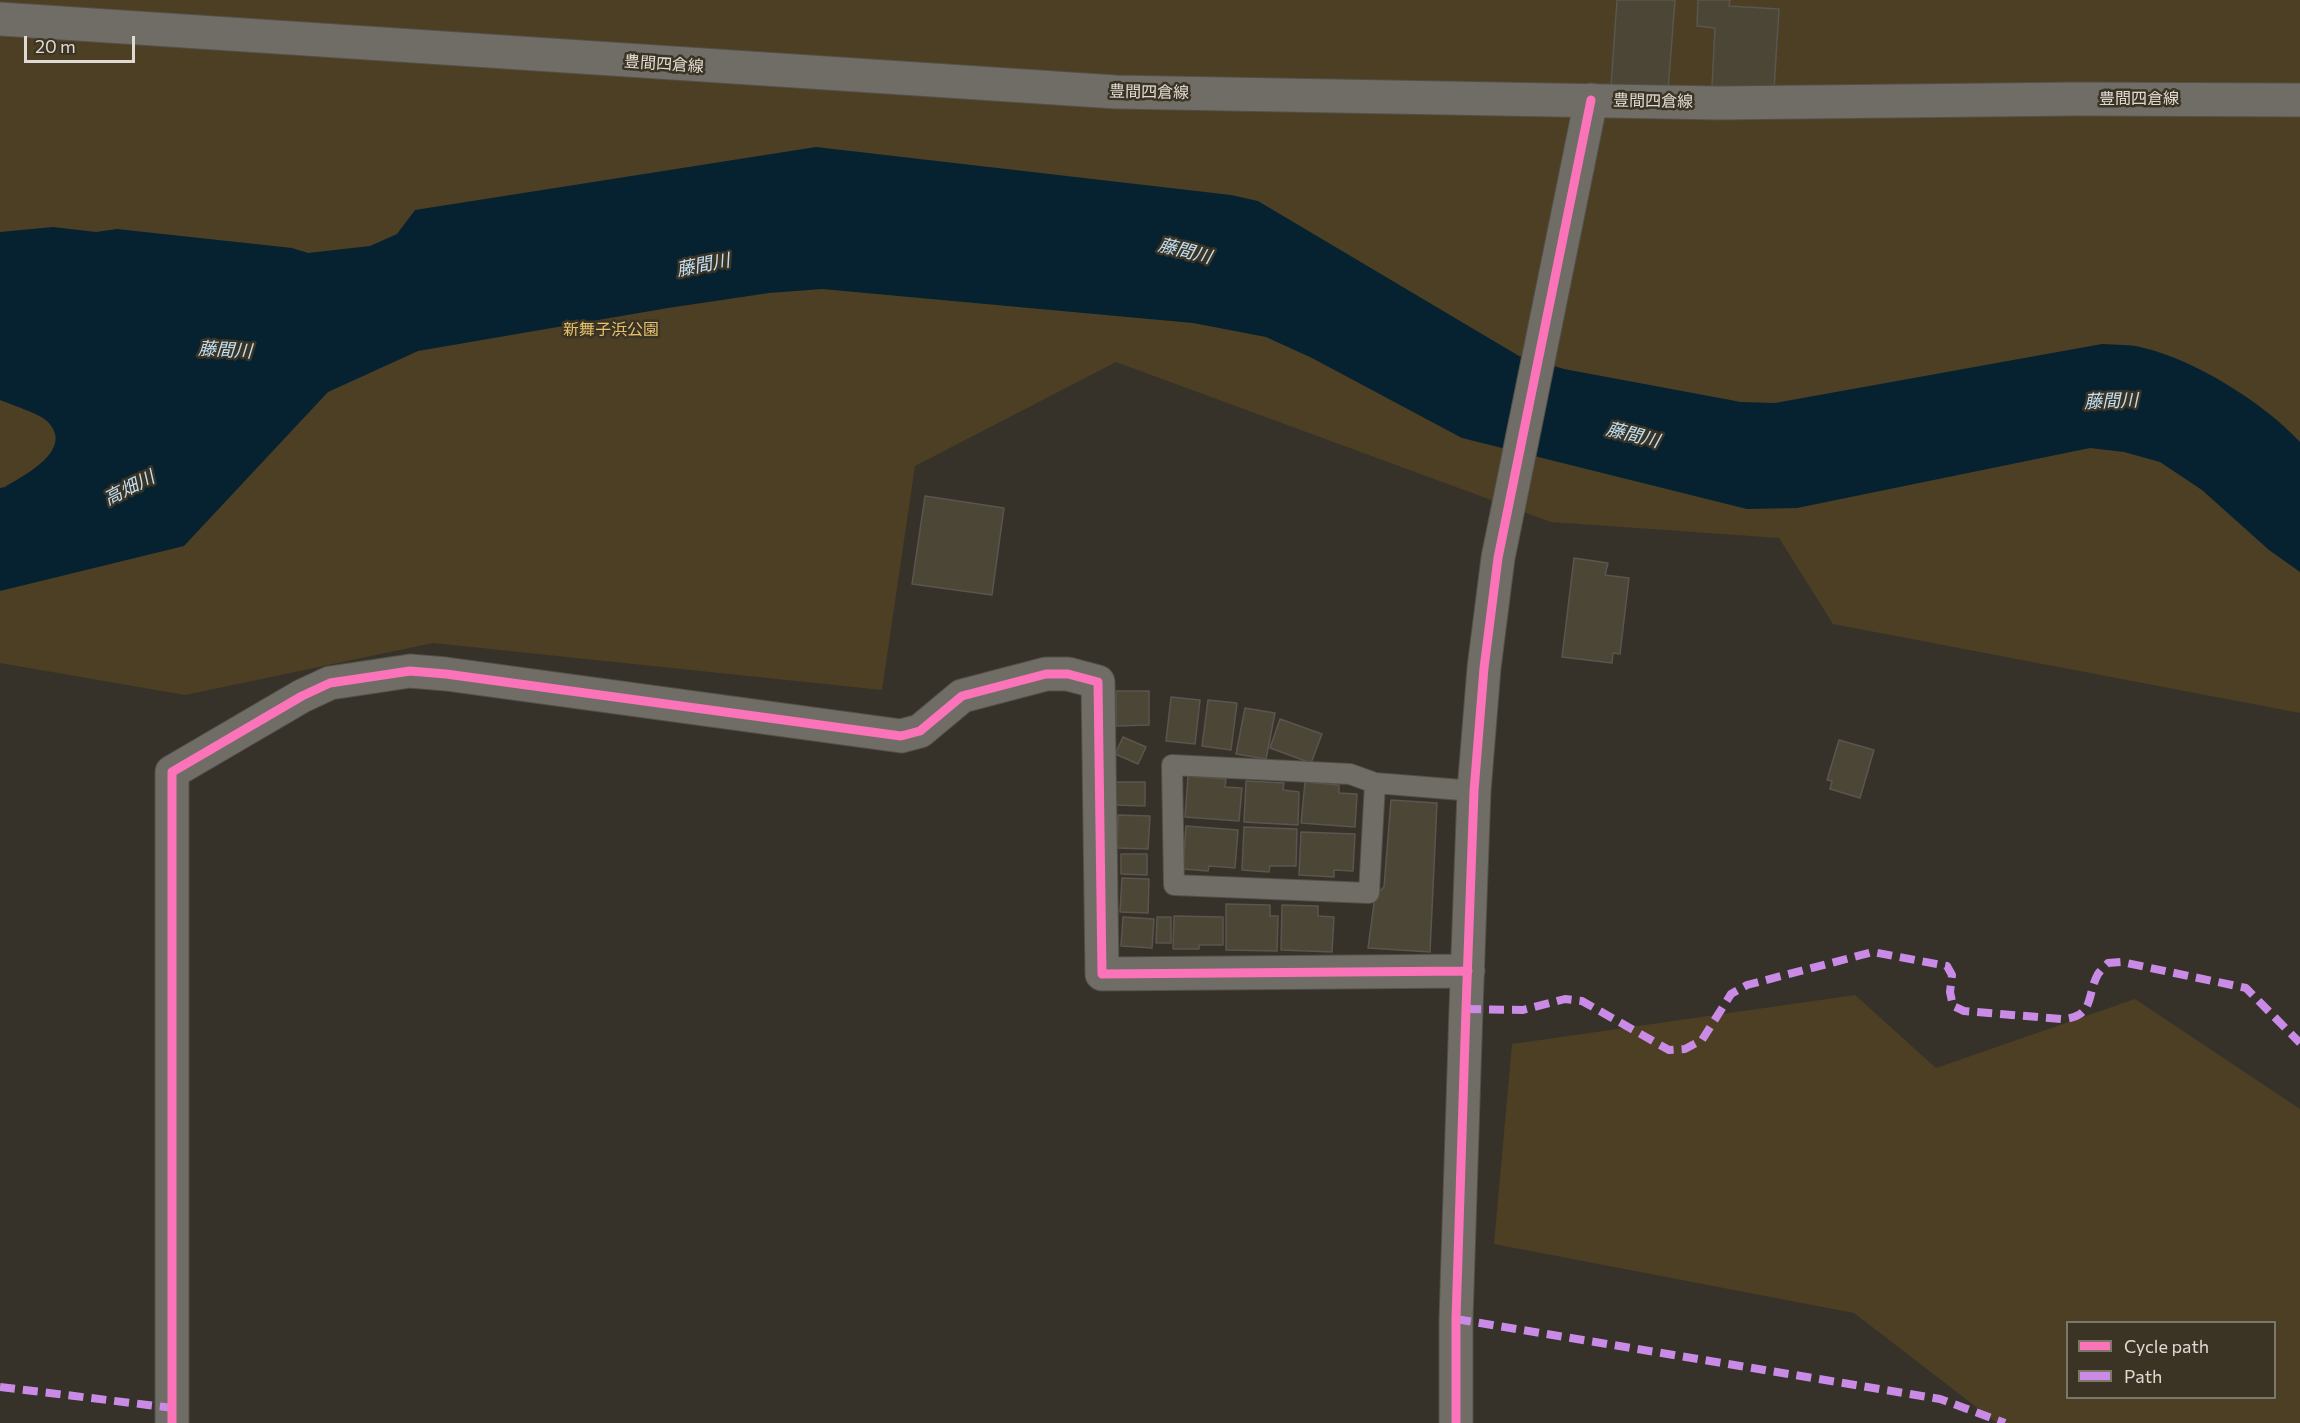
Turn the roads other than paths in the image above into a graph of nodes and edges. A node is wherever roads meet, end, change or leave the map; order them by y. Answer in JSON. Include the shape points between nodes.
{"nodes":[{"id":1,"x":0,"y":19,"type":"edge"},
{"id":2,"x":1592,"y":100,"type":"junction"},
{"id":3,"x":2300,"y":100,"type":"edge"},
{"id":4,"x":1375,"y":783,"type":"junction"},
{"id":5,"x":1474,"y":791,"type":"junction"},
{"id":6,"x":1467,"y":971,"type":"junction"},
{"id":7,"x":172,"y":1423,"type":"edge"},
{"id":8,"x":1455,"y":1423,"type":"edge"}],
"edges":[{"from":1,"to":2,"type":"street","name":"豊間四倉線","via":[[1116,92]]},
{"from":2,"to":3,"type":"street","name":"豊間四倉線"},
{"from":2,"to":5,"type":"street","via":[[1498,558]]},
{"from":4,"to":4,"type":"lane","via":[[1350,774],[1172,765],[1174,885],[1369,893]]},
{"from":4,"to":5,"type":"lane"},
{"from":5,"to":6,"type":"street"},
{"from":6,"to":7,"type":"street","via":[[1102,974],[1098,682],[1068,674],[1046,674],[962,696],[920,731],[901,736],[446,674],[410,671],[330,683],[172,772]]},
{"from":6,"to":8,"type":"street"}]}
